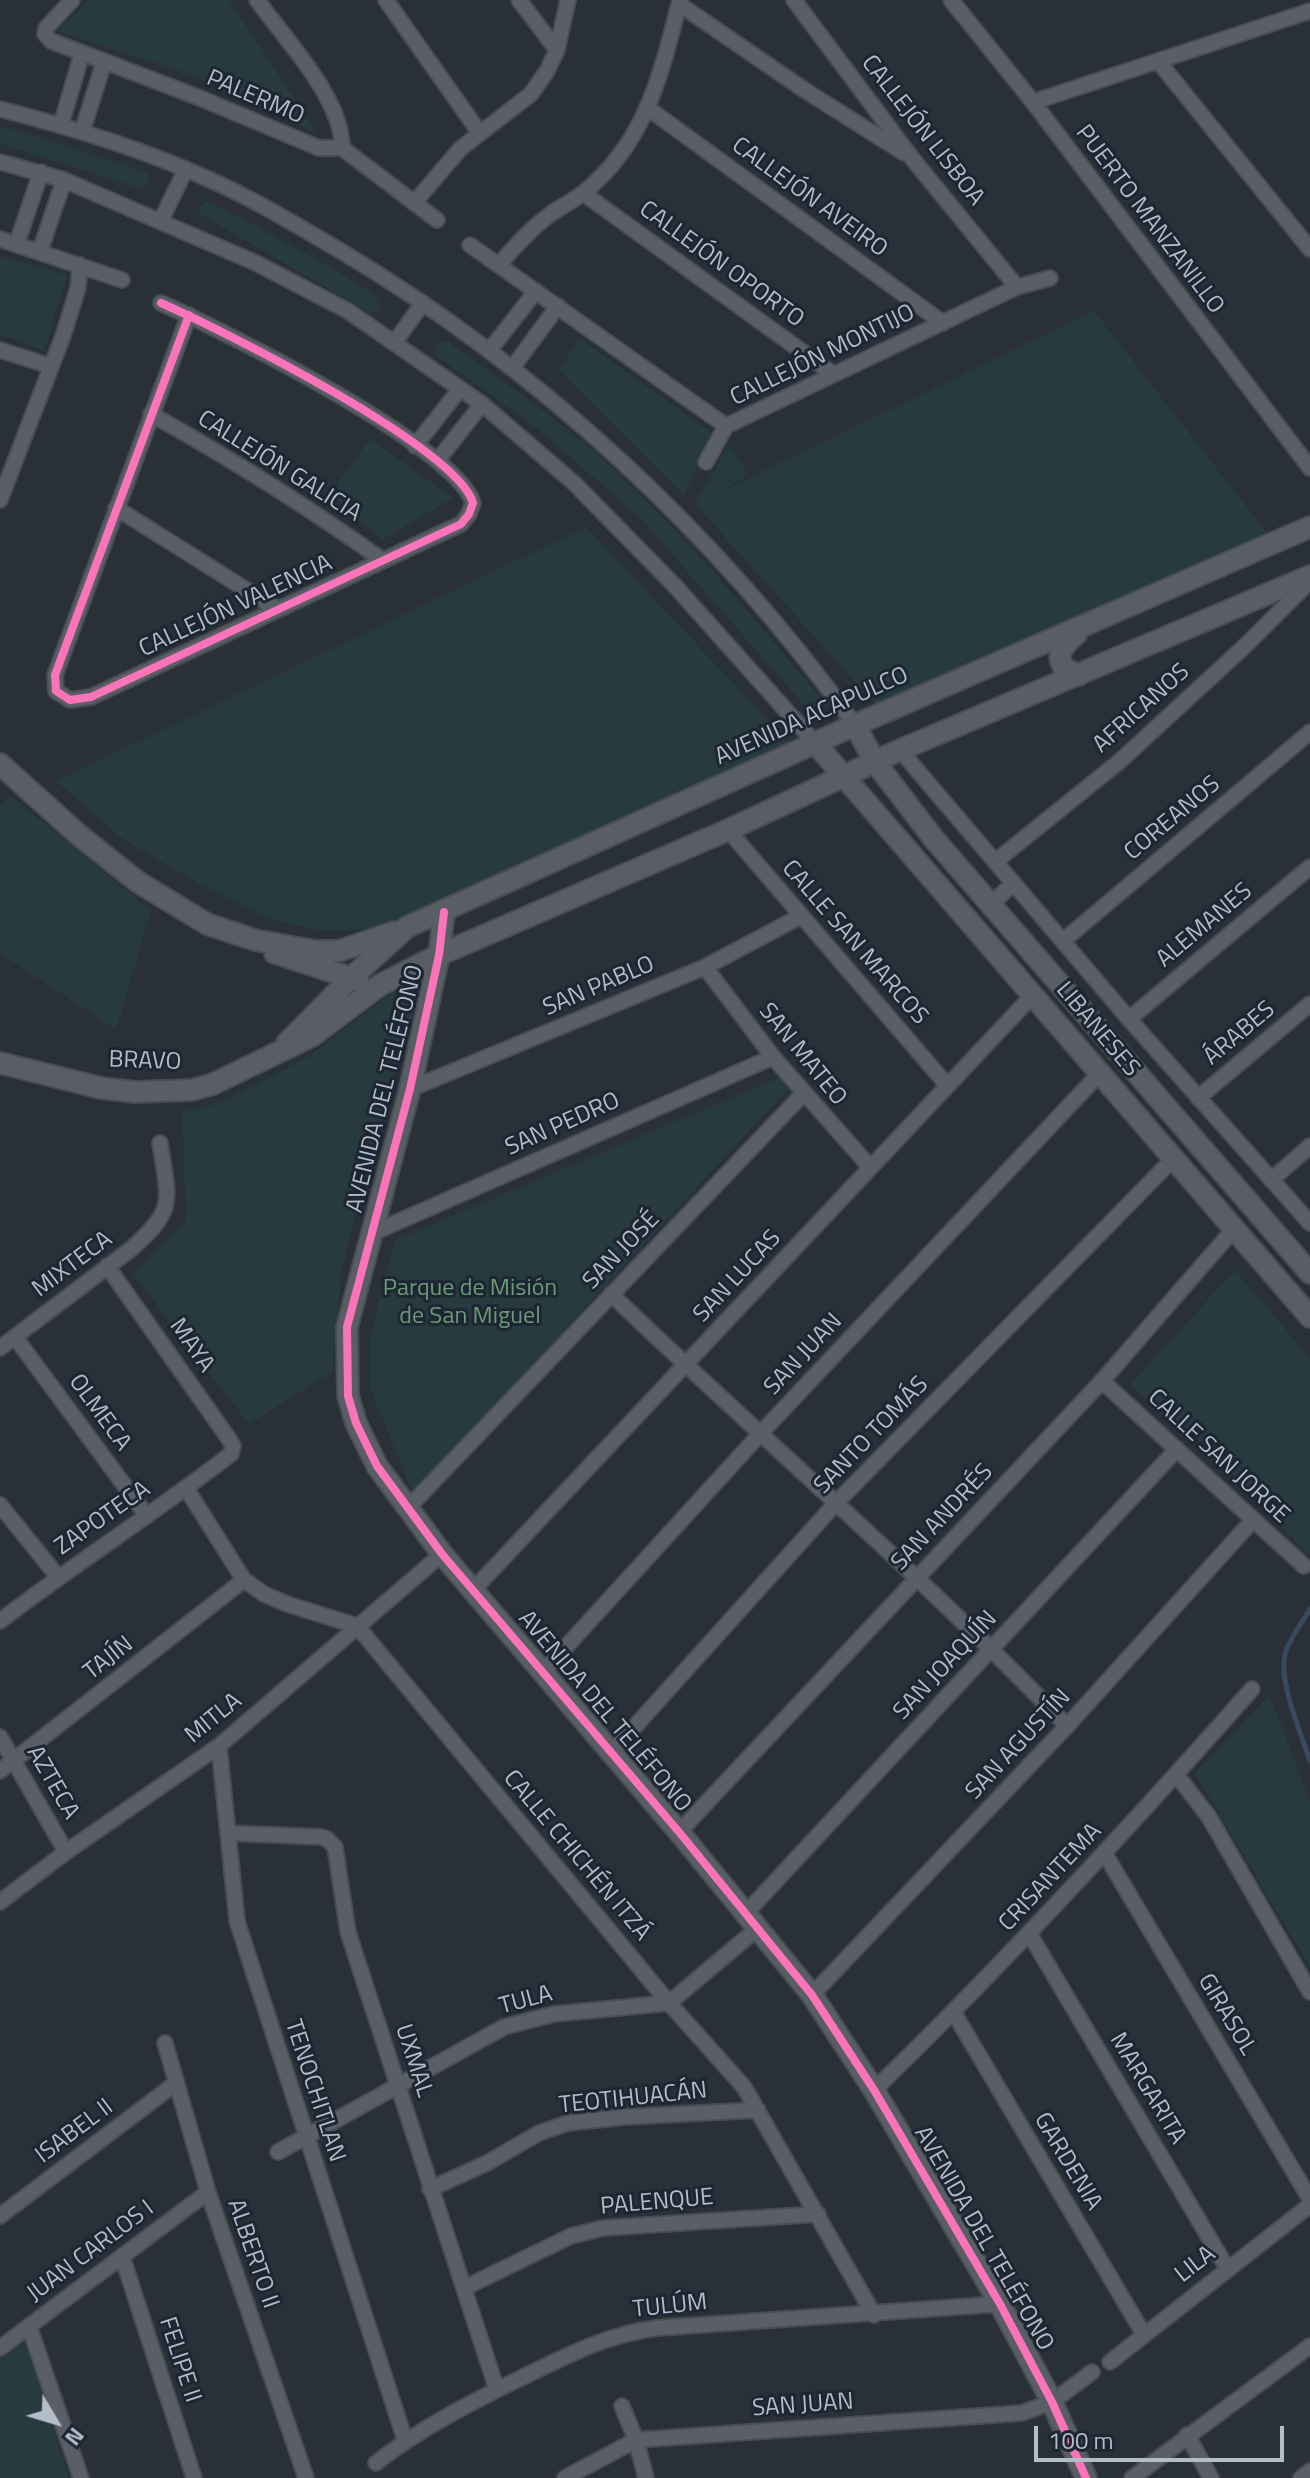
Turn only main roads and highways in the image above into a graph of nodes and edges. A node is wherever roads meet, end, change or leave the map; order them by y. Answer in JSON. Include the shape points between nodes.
{"nodes":[{"id":1,"x":1310,"y":527,"type":"edge"},
{"id":2,"x":1310,"y":578,"type":"edge"},
{"id":3,"x":1083,"y":627,"type":"junction"},
{"id":4,"x":1079,"y":675,"type":"junction"},
{"id":5,"x":855,"y":725,"type":"junction"},
{"id":6,"x":816,"y":744,"type":"junction"},
{"id":7,"x":875,"y":762,"type":"junction"},
{"id":8,"x":0,"y":764,"type":"edge"},
{"id":9,"x":845,"y":776,"type":"junction"},
{"id":10,"x":444,"y":912,"type":"junction"},
{"id":11,"x":407,"y":927,"type":"junction"},
{"id":12,"x":255,"y":940,"type":"junction"},
{"id":13,"x":439,"y":955,"type":"junction"},
{"id":14,"x":350,"y":979,"type":"junction"},
{"id":15,"x":380,"y":985,"type":"junction"},
{"id":16,"x":281,"y":1049,"type":"junction"},
{"id":17,"x":0,"y":1063,"type":"edge"},
{"id":18,"x":1310,"y":1273,"type":"edge"},
{"id":19,"x":1310,"y":1317,"type":"edge"},
{"id":20,"x":1086,"y":2478,"type":"edge"}],
"edges":[{"from":1,"to":3,"type":"main road","name":"AVENIDA ACAPULCO"},
{"from":2,"to":4,"type":"main road"},
{"from":3,"to":4,"type":"main road","via":[[1060,652],[1064,668]]},
{"from":3,"to":5,"type":"main road","name":"AVENIDA ACAPULCO"},
{"from":4,"to":7,"type":"main road"},
{"from":5,"to":6,"type":"main road","name":"AVENIDA ACAPULCO"},
{"from":5,"to":7,"type":"main road","name":"LIBANESES"},
{"from":6,"to":9,"type":"main road","name":"LIBANESES"},
{"from":6,"to":10,"type":"main road","name":"AVENIDA ACAPULCO"},
{"from":7,"to":9,"type":"main road"},
{"from":7,"to":18,"type":"main road","name":"LIBANESES","via":[[934,839]]},
{"from":8,"to":12,"type":"main road","via":[[138,882],[207,924]]},
{"from":9,"to":13,"type":"main road"},
{"from":9,"to":19,"type":"main road","name":"LIBANESES"},
{"from":10,"to":11,"type":"main road","name":"AVENIDA ACAPULCO"},
{"from":10,"to":13,"type":"main road","name":"AVENIDA DEL TELÉFONO"},
{"from":11,"to":12,"type":"main road","via":[[339,951]]},
{"from":11,"to":14,"type":"main road","name":"AVENIDA ACAPULCO"},
{"from":12,"to":14,"type":"main road","via":[[271,952]]},
{"from":13,"to":15,"type":"main road"},
{"from":13,"to":20,"type":"main road","name":"AVENIDA DEL TELÉFONO","via":[[410,1089],[347,1327],[348,1396],[356,1423],[377,1466],[442,1554],[812,1995],[1000,2304]]},
{"from":14,"to":15,"type":"main road"},
{"from":14,"to":16,"type":"main road","name":"BRAVO"},
{"from":15,"to":16,"type":"main road","name":"BRAVO","via":[[312,1036]]},
{"from":16,"to":17,"type":"main road","name":"BRAVO","via":[[213,1084],[162,1093],[101,1088]]}]}
